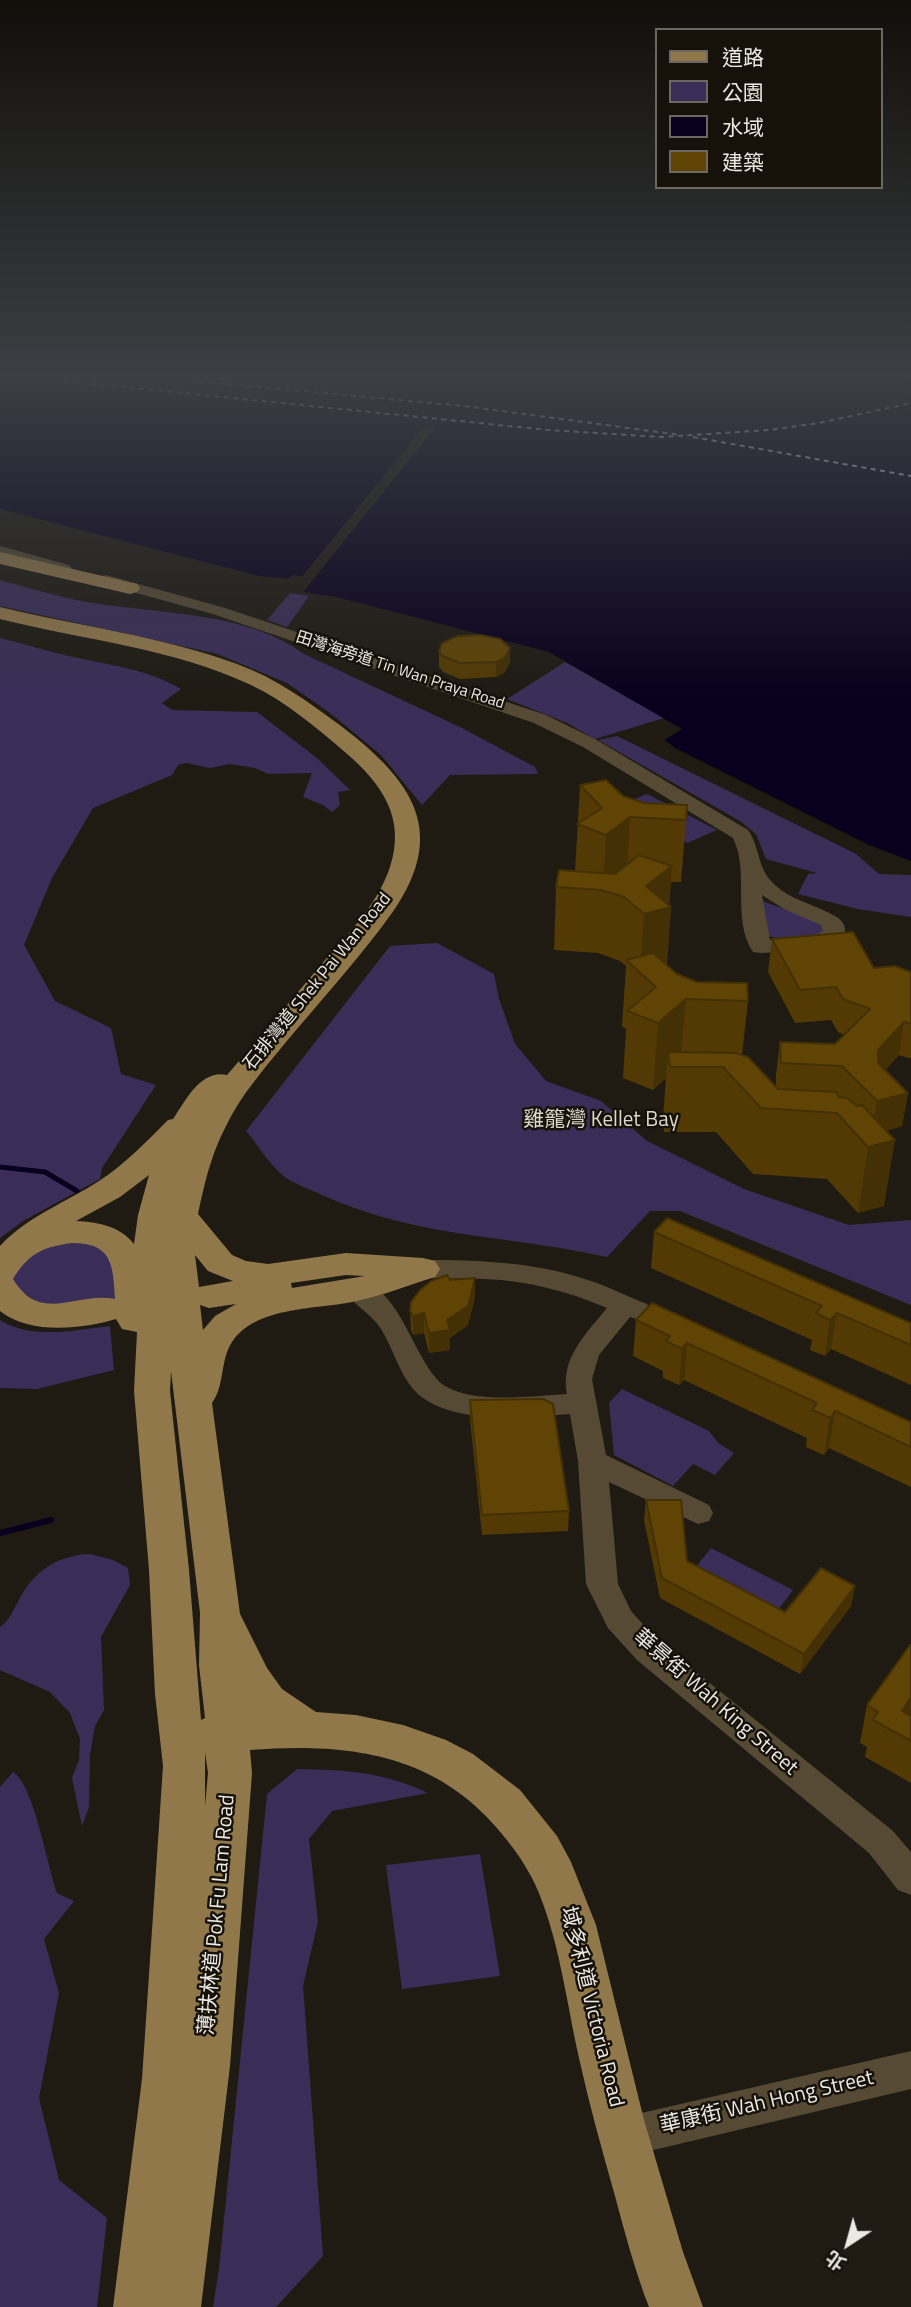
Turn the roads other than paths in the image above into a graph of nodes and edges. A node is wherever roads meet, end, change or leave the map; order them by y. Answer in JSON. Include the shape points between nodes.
{"nodes":[{"id":1,"x":0,"y":551,"type":"edge"},
{"id":2,"x":0,"y":558,"type":"edge"},
{"id":3,"x":130,"y":588,"type":"junction"},
{"id":4,"x":0,"y":613,"type":"edge"},
{"id":5,"x":0,"y":622,"type":"edge"},
{"id":6,"x":752,"y":870,"type":"junction"},
{"id":7,"x":188,"y":1120,"type":"junction"},
{"id":8,"x":181,"y":1214,"type":"junction"},
{"id":9,"x":6,"y":1262,"type":"edge"},
{"id":10,"x":423,"y":1269,"type":"junction"},
{"id":11,"x":0,"y":1286,"type":"edge"},
{"id":12,"x":357,"y":1290,"type":"junction"},
{"id":13,"x":209,"y":1296,"type":"dead end"},
{"id":14,"x":625,"y":1305,"type":"junction"},
{"id":15,"x":111,"y":1309,"type":"dead end"},
{"id":16,"x":662,"y":1320,"type":"edge"},
{"id":17,"x":152,"y":1391,"type":"junction"},
{"id":18,"x":583,"y":1403,"type":"junction"},
{"id":19,"x":195,"y":1406,"type":"junction"},
{"id":20,"x":593,"y":1461,"type":"junction"},
{"id":21,"x":698,"y":1513,"type":"dead end"},
{"id":22,"x":208,"y":1523,"type":"joint"},
{"id":23,"x":163,"y":1525,"type":"joint"},
{"id":24,"x":220,"y":1613,"type":"junction"},
{"id":25,"x":309,"y":1731,"type":"junction"},
{"id":26,"x":228,"y":1733,"type":"junction"},
{"id":27,"x":183,"y":1738,"type":"junction"},
{"id":28,"x":911,"y":1879,"type":"edge"},
{"id":29,"x":911,"y":2070,"type":"edge"},
{"id":30,"x":624,"y":2137,"type":"junction"},
{"id":31,"x":139,"y":2307,"type":"edge"},
{"id":32,"x":174,"y":2307,"type":"edge"},
{"id":33,"x":676,"y":2307,"type":"edge"}],
"edges":[{"from":1,"to":3,"type":"street","name":"田灣海旁道 Tin Wan Praya Road"},
{"from":2,"to":3,"type":"main road"},
{"from":3,"to":6,"type":"street","name":"田灣海旁道 Tin Wan Praya Road","via":[[219,611],[540,719],[732,827],[746,841]]},
{"from":4,"to":8,"type":"main road","name":"石排灣道 Shek Pai Wan Road","via":[[184,656],[260,681],[286,695],[373,763],[403,804],[409,844],[399,880],[373,921],[237,1082],[203,1141]]},
{"from":5,"to":7,"type":"main road","name":"石排灣道 Shek Pai Wan Road","via":[[171,661],[246,687],[332,745],[368,780],[383,805],[389,823],[387,854],[369,897]]},
{"from":6,"to":6,"type":"street","name":"田灣海旁道 Tin Wan Praya Road","via":[[768,892],[831,922],[834,934],[820,941],[761,947]]},
{"from":7,"to":9,"type":"main road","via":[[125,1179],[33,1235]]},
{"from":7,"to":17,"type":"main road","name":"石排灣道 Shek Pai Wan Road","via":[[169,1158],[154,1215],[150,1250],[155,1342]]},
{"from":8,"to":10,"type":"main road","via":[[220,1263],[240,1272],[268,1275],[346,1264]]},
{"from":8,"to":19,"type":"main road","name":"石排灣道 Shek Pai Wan Road","via":[[177,1254]]},
{"from":9,"to":17,"type":"main road","via":[[33,1240],[55,1233],[89,1233],[118,1247],[125,1256],[137,1347]]},
{"from":10,"to":12,"type":"main road"},
{"from":10,"to":13,"type":"main road"},
{"from":10,"to":14,"type":"street","via":[[472,1268],[528,1275],[579,1286]]},
{"from":11,"to":15,"type":"main road","via":[[15,1306],[41,1315]]},
{"from":12,"to":18,"type":"street","via":[[376,1302],[389,1319],[424,1384],[437,1395],[470,1405]]},
{"from":12,"to":19,"type":"main road","via":[[254,1310],[226,1326],[206,1357],[203,1389]]},
{"from":14,"to":16,"type":"street"},
{"from":14,"to":18,"type":"street","name":"華景街 Wah King Street","via":[[586,1352],[579,1379]]},
{"from":17,"to":23,"type":"main road","name":"石排灣道 Shek Pai Wan Road"},
{"from":18,"to":20,"type":"street","name":"華景街 Wah King Street"},
{"from":19,"to":22,"type":"main road","name":"石排灣道 Shek Pai Wan Road"},
{"from":20,"to":21,"type":"street"},
{"from":20,"to":28,"type":"street","name":"華景街 Wah King Street","via":[[602,1584],[619,1619],[648,1651],[881,1843]]},
{"from":22,"to":24,"type":"main road","name":"薄扶林道 Pok Fu Lam Road"},
{"from":23,"to":27,"type":"main road","name":"薄扶林道 Pok Fu Lam Road"},
{"from":24,"to":25,"type":"main road","via":[[267,1701]]},
{"from":24,"to":26,"type":"main road","name":"薄扶林道 Pok Fu Lam Road"},
{"from":25,"to":26,"type":"main road","name":"域多利道 Victoria Road"},
{"from":25,"to":30,"type":"main road","name":"域多利道 Victoria Road","via":[[403,1743],[458,1767],[507,1807],[539,1848],[566,1902]]},
{"from":26,"to":27,"type":"main road","name":"域多利道 Victoria Road"},
{"from":26,"to":32,"type":"main road","name":"薄扶林道 Pok Fu Lam Road","via":[[229,1804],[205,2066]]},
{"from":27,"to":31,"type":"main road","name":"薄扶林道 Pok Fu Lam Road","via":[[184,1800],[167,2079]]},
{"from":29,"to":30,"type":"street","name":"華康街 Wah Hong Street"},
{"from":30,"to":33,"type":"main road","name":"域多利道 Victoria Road"}]}
